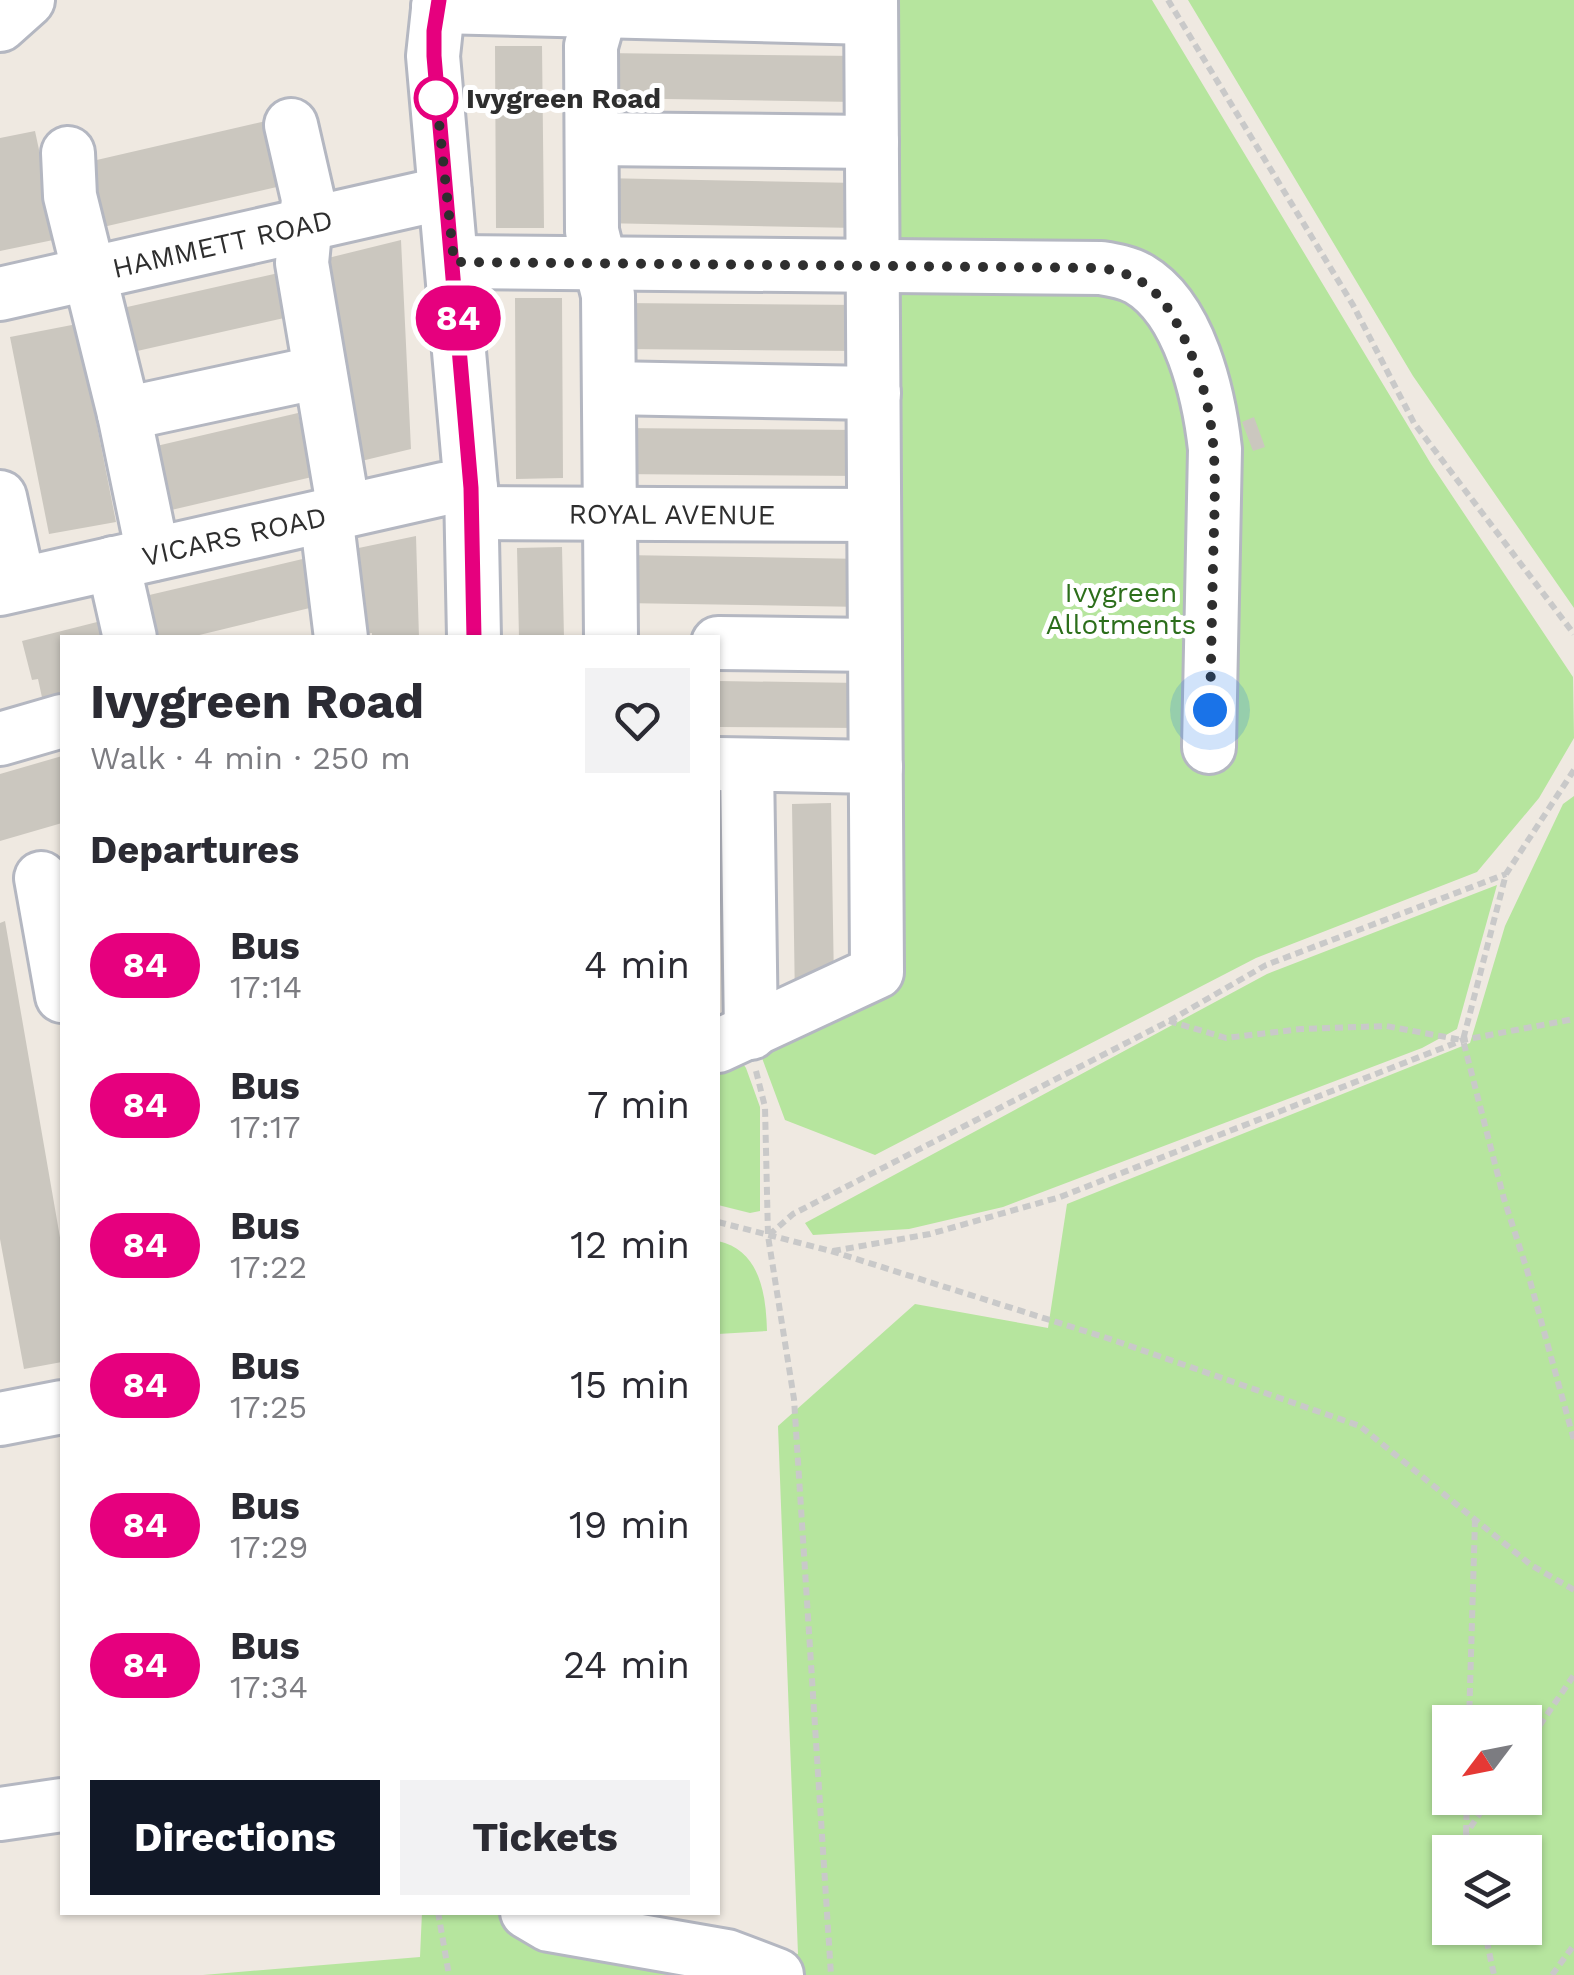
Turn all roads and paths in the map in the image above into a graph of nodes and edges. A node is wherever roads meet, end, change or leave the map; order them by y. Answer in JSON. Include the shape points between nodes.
{"nodes":[{"id":1,"x":28,"y":0,"type":"edge"},
{"id":2,"x":1168,"y":0,"type":"edge"},
{"id":3,"x":438,"y":4,"type":"edge"},
{"id":4,"x":602,"y":6,"type":"edge"},
{"id":5,"x":871,"y":9,"type":"edge"},
{"id":6,"x":0,"y":25,"type":"edge"},
{"id":7,"x":291,"y":124,"type":"dead end"},
{"id":8,"x":592,"y":139,"type":"junction"},
{"id":9,"x":872,"y":142,"type":"junction"},
{"id":10,"x":68,"y":152,"type":"dead end"},
{"id":11,"x":445,"y":194,"type":"junction"},
{"id":12,"x":306,"y":223,"type":"junction"},
{"id":13,"x":454,"y":262,"type":"junction"},
{"id":14,"x":600,"y":263,"type":"junction"},
{"id":15,"x":876,"y":268,"type":"junction"},
{"id":16,"x":90,"y":273,"type":"junction"},
{"id":17,"x":0,"y":294,"type":"edge"},
{"id":18,"x":320,"y":372,"type":"junction"},
{"id":19,"x":609,"y":388,"type":"junction"},
{"id":20,"x":874,"y":393,"type":"junction"},
{"id":21,"x":124,"y":414,"type":"junction"},
{"id":22,"x":0,"y":497,"type":"edge"},
{"id":23,"x":471,"y":501,"type":"junction"},
{"id":24,"x":609,"y":512,"type":"junction"},
{"id":25,"x":335,"y":513,"type":"junction"},
{"id":26,"x":874,"y":516,"type":"junction"},
{"id":27,"x":133,"y":558,"type":"junction"},
{"id":28,"x":10,"y":587,"type":"edge"},
{"id":29,"x":1574,"y":634,"type":"edge"},
{"id":30,"x":130,"y":635,"type":"edge"},
{"id":31,"x":341,"y":635,"type":"edge"},
{"id":32,"x":474,"y":635,"type":"edge"},
{"id":33,"x":611,"y":635,"type":"edge"},
{"id":34,"x":720,"y":643,"type":"edge"},
{"id":35,"x":875,"y":646,"type":"junction"},
{"id":36,"x":60,"y":722,"type":"edge"},
{"id":37,"x":0,"y":739,"type":"edge"},
{"id":38,"x":1209,"y":748,"type":"dead end"},
{"id":39,"x":732,"y":764,"type":"edge"},
{"id":40,"x":876,"y":767,"type":"junction"},
{"id":41,"x":1574,"y":770,"type":"edge"},
{"id":42,"x":1506,"y":874,"type":"junction"},
{"id":43,"x":34,"y":880,"type":"edge"},
{"id":44,"x":60,"y":988,"type":"edge"},
{"id":45,"x":1574,"y":1019,"type":"edge"},
{"id":46,"x":1169,"y":1021,"type":"junction"},
{"id":47,"x":1463,"y":1040,"type":"junction"},
{"id":48,"x":740,"y":1047,"type":"edge"},
{"id":49,"x":720,"y":1223,"type":"edge"},
{"id":50,"x":768,"y":1236,"type":"junction"},
{"id":51,"x":831,"y":1251,"type":"junction"},
{"id":52,"x":60,"y":1407,"type":"edge"},
{"id":53,"x":0,"y":1419,"type":"edge"},
{"id":54,"x":1574,"y":1440,"type":"edge"},
{"id":55,"x":1476,"y":1520,"type":"junction"},
{"id":56,"x":1574,"y":1590,"type":"edge"},
{"id":57,"x":1574,"y":1675,"type":"edge"},
{"id":58,"x":1470,"y":1705,"type":"edge"},
{"id":59,"x":1542,"y":1722,"type":"edge"},
{"id":60,"x":60,"y":1805,"type":"edge"},
{"id":61,"x":0,"y":1814,"type":"edge"},
{"id":62,"x":1467,"y":1815,"type":"edge"},
{"id":63,"x":1479,"y":1815,"type":"edge"},
{"id":64,"x":1466,"y":1834,"type":"joint"},
{"id":65,"x":439,"y":1915,"type":"edge"},
{"id":66,"x":532,"y":1915,"type":"edge"},
{"id":67,"x":1488,"y":1945,"type":"edge"},
{"id":68,"x":1574,"y":1945,"type":"edge"},
{"id":69,"x":449,"y":1975,"type":"edge"},
{"id":70,"x":777,"y":1975,"type":"edge"},
{"id":71,"x":832,"y":1975,"type":"edge"},
{"id":72,"x":1494,"y":1975,"type":"edge"},
{"id":73,"x":1552,"y":1975,"type":"edge"}],
"edges":[{"from":1,"to":6,"type":"street"},
{"from":2,"to":29,"type":"path","via":[[1353,305],[1414,423]]},
{"from":3,"to":4,"type":"street"},
{"from":3,"to":11,"type":"street","via":[[434,56]]},
{"from":4,"to":5,"type":"street"},
{"from":4,"to":8,"type":"street","via":[[591,46]]},
{"from":5,"to":9,"type":"street"},
{"from":7,"to":12,"type":"street","via":[[308,199]]},
{"from":8,"to":9,"type":"street"},
{"from":8,"to":14,"type":"street","via":[[592,231]]},
{"from":9,"to":15,"type":"street"},
{"from":10,"to":16,"type":"street","via":[[70,196]]},
{"from":11,"to":12,"type":"street","name":"HAMMETT ROAD"},
{"from":11,"to":13,"type":"street"},
{"from":12,"to":16,"type":"street","name":"HAMMETT ROAD"},
{"from":12,"to":18,"type":"street","via":[[302,263]]},
{"from":13,"to":14,"type":"street"},
{"from":13,"to":23,"type":"street"},
{"from":14,"to":15,"type":"street"},
{"from":14,"to":19,"type":"street","via":[[608,294]]},
{"from":15,"to":20,"type":"street"},
{"from":15,"to":38,"type":"street","via":[[1101,268],[1140,279],[1162,298],[1198,368],[1215,450]]},
{"from":16,"to":17,"type":"street","name":"HAMMETT ROAD"},
{"from":16,"to":21,"type":"street"},
{"from":18,"to":21,"type":"street"},
{"from":18,"to":25,"type":"street"},
{"from":19,"to":20,"type":"street"},
{"from":19,"to":24,"type":"street"},
{"from":20,"to":26,"type":"street"},
{"from":21,"to":27,"type":"street"},
{"from":22,"to":28,"type":"street"},
{"from":23,"to":24,"type":"street","name":"ROYAL AVENUE"},
{"from":23,"to":25,"type":"street","name":"VICARS ROAD","via":[[443,488]]},
{"from":23,"to":32,"type":"street"},
{"from":24,"to":26,"type":"street","name":"ROYAL AVENUE"},
{"from":24,"to":33,"type":"street"},
{"from":25,"to":27,"type":"street","name":"VICARS ROAD"},
{"from":25,"to":31,"type":"street"},
{"from":26,"to":35,"type":"street"},
{"from":27,"to":28,"type":"street","name":"VICARS ROAD"},
{"from":27,"to":30,"type":"street"},
{"from":34,"to":35,"type":"street"},
{"from":35,"to":40,"type":"street"},
{"from":36,"to":37,"type":"street"},
{"from":39,"to":40,"type":"street"},
{"from":39,"to":48,"type":"street"},
{"from":40,"to":48,"type":"street","via":[[877,972]]},
{"from":41,"to":42,"type":"path"},
{"from":42,"to":46,"type":"path","via":[[1266,966]]},
{"from":42,"to":47,"type":"path"},
{"from":43,"to":44,"type":"street"},
{"from":45,"to":47,"type":"path"},
{"from":46,"to":47,"type":"path","via":[[1226,1038],[1386,1026]]},
{"from":46,"to":50,"type":"path","via":[[793,1214]]},
{"from":47,"to":51,"type":"path","via":[[1060,1197],[930,1234]]},
{"from":47,"to":54,"type":"path"},
{"from":48,"to":50,"type":"path","via":[[764,1108]]},
{"from":49,"to":50,"type":"path"},
{"from":50,"to":51,"type":"path"},
{"from":50,"to":71,"type":"path","via":[[794,1400]]},
{"from":51,"to":55,"type":"path","via":[[1360,1426]]},
{"from":52,"to":53,"type":"street"},
{"from":55,"to":56,"type":"path","via":[[1531,1566]]},
{"from":55,"to":58,"type":"path"},
{"from":57,"to":59,"type":"path"},
{"from":60,"to":61,"type":"street"},
{"from":62,"to":64,"type":"path"},
{"from":63,"to":64,"type":"path"},
{"from":65,"to":69,"type":"path"},
{"from":66,"to":70,"type":"street","via":[[549,1925],[727,1956]]},
{"from":67,"to":72,"type":"path"},
{"from":68,"to":73,"type":"path"}]}
